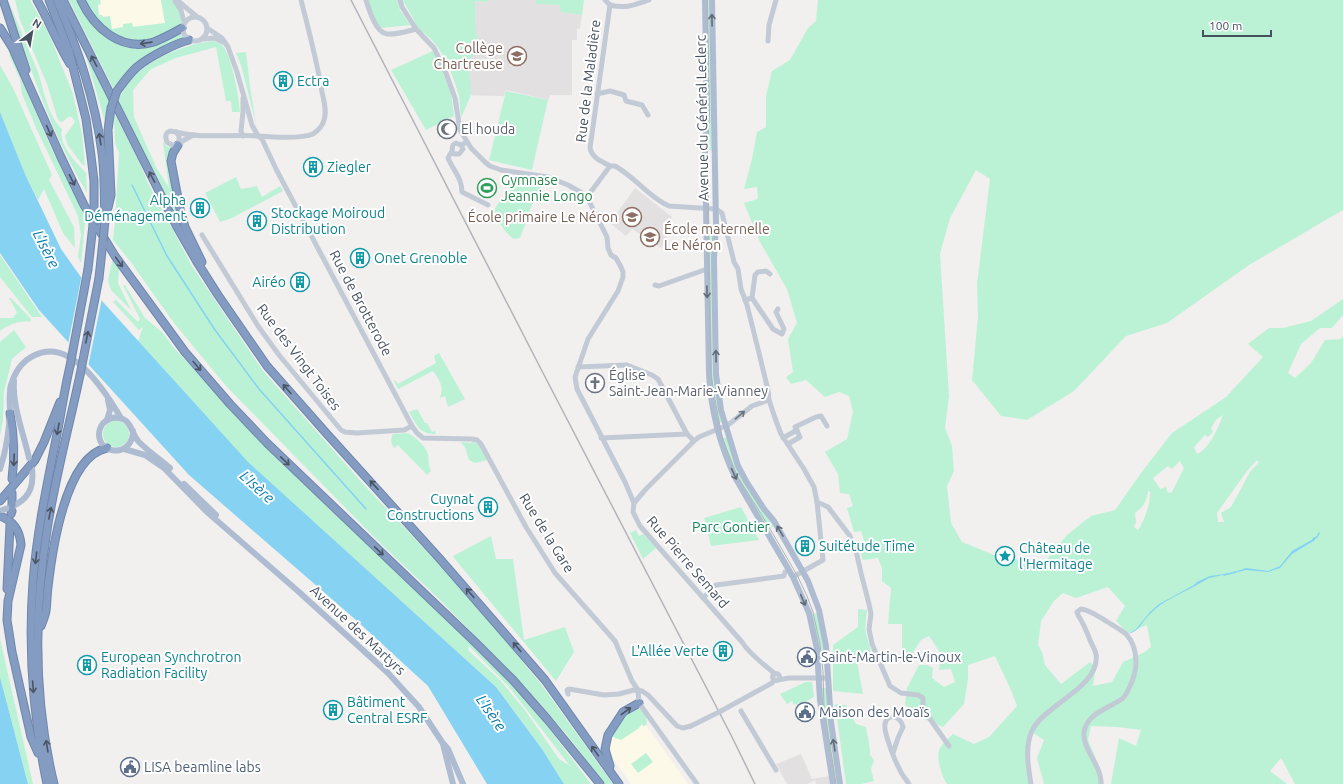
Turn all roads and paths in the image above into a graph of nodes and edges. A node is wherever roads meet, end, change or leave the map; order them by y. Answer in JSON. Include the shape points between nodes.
{"nodes":[{"id":1,"x":3,"y":0,"type":"edge"},
{"id":2,"x":37,"y":0,"type":"edge"},
{"id":3,"x":50,"y":0,"type":"edge"},
{"id":4,"x":57,"y":0,"type":"edge"},
{"id":5,"x":64,"y":0,"type":"edge"},
{"id":6,"x":81,"y":0,"type":"edge"},
{"id":7,"x":176,"y":0,"type":"edge"},
{"id":8,"x":301,"y":0,"type":"edge"},
{"id":9,"x":366,"y":0,"type":"edge"},
{"id":10,"x":400,"y":0,"type":"edge"},
{"id":11,"x":605,"y":0,"type":"edge"},
{"id":12,"x":649,"y":0,"type":"edge"},
{"id":13,"x":705,"y":0,"type":"edge"},
{"id":14,"x":712,"y":0,"type":"edge"},
{"id":15,"x":776,"y":0,"type":"edge"},
{"id":16,"x":610,"y":5,"type":"junction"},
{"id":17,"x":196,"y":16,"type":"junction"},
{"id":18,"x":183,"y":25,"type":"junction"},
{"id":19,"x":0,"y":28,"type":"edge"},
{"id":20,"x":207,"y":28,"type":"junction"},
{"id":21,"x":416,"y":29,"type":"junction"},
{"id":22,"x":202,"y":38,"type":"junction"},
{"id":23,"x":189,"y":40,"type":"junction"},
{"id":24,"x":768,"y":41,"type":"dead end"},
{"id":25,"x":226,"y":44,"type":"junction"},
{"id":26,"x":73,"y":70,"type":"junction"},
{"id":27,"x":597,"y":94,"type":"junction"},
{"id":28,"x":243,"y":95,"type":"junction"},
{"id":29,"x":38,"y":106,"type":"junction"},
{"id":30,"x":648,"y":115,"type":"dead end"},
{"id":31,"x":176,"y":132,"type":"junction"},
{"id":32,"x":194,"y":134,"type":"junction"},
{"id":33,"x":243,"y":136,"type":"junction"},
{"id":34,"x":258,"y":136,"type":"junction"},
{"id":35,"x":269,"y":137,"type":"junction"},
{"id":36,"x":467,"y":142,"type":"junction"},
{"id":37,"x":178,"y":144,"type":"junction"},
{"id":38,"x":265,"y":145,"type":"junction"},
{"id":39,"x":610,"y":166,"type":"junction"},
{"id":40,"x":587,"y":197,"type":"junction"},
{"id":41,"x":488,"y":205,"type":"dead end"},
{"id":42,"x":707,"y":208,"type":"junction"},
{"id":43,"x":716,"y":209,"type":"junction"},
{"id":44,"x":105,"y":220,"type":"junction"},
{"id":45,"x":202,"y":235,"type":"dead end"},
{"id":46,"x":707,"y":269,"type":"junction"},
{"id":47,"x":770,"y":274,"type":"dead end"},
{"id":48,"x":655,"y":285,"type":"dead end"},
{"id":49,"x":752,"y":298,"type":"junction"},
{"id":50,"x":745,"y":300,"type":"junction"},
{"id":51,"x":778,"y":309,"type":"dead end"},
{"id":52,"x":267,"y":366,"type":"junction"},
{"id":53,"x":578,"y":367,"type":"junction"},
{"id":54,"x":15,"y":376,"type":"junction"},
{"id":55,"x":65,"y":391,"type":"junction"},
{"id":56,"x":106,"y":395,"type":"junction"},
{"id":57,"x":769,"y":400,"type":"junction"},
{"id":58,"x":10,"y":413,"type":"junction"},
{"id":59,"x":121,"y":418,"type":"junction"},
{"id":60,"x":107,"y":420,"type":"junction"},
{"id":61,"x":412,"y":426,"type":"junction"},
{"id":62,"x":727,"y":426,"type":"junction"},
{"id":63,"x":827,"y":426,"type":"dead end"},
{"id":64,"x":717,"y":430,"type":"junction"},
{"id":65,"x":797,"y":430,"type":"junction"},
{"id":66,"x":132,"y":432,"type":"junction"},
{"id":67,"x":687,"y":434,"type":"junction"},
{"id":68,"x":601,"y":438,"type":"junction"},
{"id":69,"x":783,"y":438,"type":"junction"},
{"id":70,"x":459,"y":439,"type":"joint"},
{"id":71,"x":694,"y":441,"type":"junction"},
{"id":72,"x":788,"y":444,"type":"junction"},
{"id":73,"x":107,"y":448,"type":"junction"},
{"id":74,"x":124,"y":449,"type":"junction"},
{"id":75,"x":30,"y":458,"type":"dead end"},
{"id":76,"x":0,"y":469,"type":"edge"},
{"id":77,"x":32,"y":469,"type":"dead end"},
{"id":78,"x":12,"y":479,"type":"dead end"},
{"id":79,"x":12,"y":492,"type":"dead end"},
{"id":80,"x":0,"y":501,"type":"edge"},
{"id":81,"x":817,"y":502,"type":"junction"},
{"id":82,"x":634,"y":503,"type":"junction"},
{"id":83,"x":11,"y":510,"type":"dead end"},
{"id":84,"x":0,"y":511,"type":"edge"},
{"id":85,"x":0,"y":516,"type":"edge"},
{"id":86,"x":10,"y":525,"type":"dead end"},
{"id":87,"x":247,"y":546,"type":"junction"},
{"id":88,"x":785,"y":572,"type":"dead end"},
{"id":89,"x":803,"y":572,"type":"junction"},
{"id":90,"x":793,"y":577,"type":"junction"},
{"id":91,"x":703,"y":598,"type":"junction"},
{"id":92,"x":8,"y":601,"type":"junction"},
{"id":93,"x":38,"y":636,"type":"junction"},
{"id":94,"x":776,"y":677,"type":"junction"},
{"id":95,"x":819,"y":678,"type":"junction"},
{"id":96,"x":828,"y":678,"type":"junction"},
{"id":97,"x":638,"y":690,"type":"junction"},
{"id":98,"x":568,"y":694,"type":"dead end"},
{"id":99,"x":639,"y":703,"type":"junction"},
{"id":100,"x":741,"y":711,"type":"dead end"},
{"id":101,"x":565,"y":741,"type":"junction"},
{"id":102,"x":442,"y":742,"type":"junction"},
{"id":103,"x":949,"y":746,"type":"dead end"},
{"id":104,"x":893,"y":753,"type":"junction"},
{"id":105,"x":43,"y":764,"type":"junction"},
{"id":106,"x":776,"y":770,"type":"dead end"},
{"id":107,"x":618,"y":783,"type":"edge"},
{"id":108,"x":47,"y":784,"type":"edge"},
{"id":109,"x":54,"y":784,"type":"edge"},
{"id":110,"x":453,"y":784,"type":"edge"},
{"id":111,"x":463,"y":784,"type":"edge"},
{"id":112,"x":595,"y":784,"type":"edge"},
{"id":113,"x":600,"y":784,"type":"edge"},
{"id":114,"x":698,"y":784,"type":"edge"},
{"id":115,"x":833,"y":784,"type":"edge"},
{"id":116,"x":840,"y":784,"type":"edge"},
{"id":117,"x":909,"y":784,"type":"edge"},
{"id":118,"x":1031,"y":784,"type":"edge"},
{"id":119,"x":1101,"y":784,"type":"edge"}],
"edges":[{"from":1,"to":29,"type":"highway"},
{"from":2,"to":26,"type":"highway"},
{"from":3,"to":26,"type":"highway","via":[[69,51]]},
{"from":44,"to":4,"type":"highway","one_way":true,"via":[[104,169],[96,114],[88,81]]},
{"from":52,"to":5,"type":"highway","one_way":true,"via":[[239,327],[177,227]]},
{"from":18,"to":6,"type":"highway","one_way":true,"via":[[171,35],[154,42],[124,42],[98,26]]},
{"from":7,"to":17,"type":"street"},
{"from":7,"to":18,"type":"street","via":[[181,10]]},
{"from":8,"to":35,"type":"street","via":[[318,67],[324,120],[313,134]]},
{"from":9,"to":21,"type":"street","via":[[381,32],[387,34]]},
{"from":10,"to":21,"type":"street"},
{"from":11,"to":16,"type":"street"},
{"from":12,"to":16,"type":"street","name":"Rue de la Maladière","via":[[630,7],[619,8]]},
{"from":13,"to":42,"type":"main road","name":"Avenue du Général Leclerc"},
{"from":43,"to":14,"type":"main road","name":"Avenue du Général Leclerc","one_way":true},
{"from":15,"to":24,"type":"street","via":[[769,25]]},
{"from":16,"to":27,"type":"street","name":"Rue de la Maladière"},
{"from":17,"to":18,"type":"street","via":[[189,18]]},
{"from":17,"to":20,"type":"street","via":[[205,22]]},
{"from":18,"to":23,"type":"street","via":[[184,35]]},
{"from":19,"to":29,"type":"highway","via":[[12,47]]},
{"from":20,"to":22,"type":"street"},
{"from":20,"to":25,"type":"street"},
{"from":21,"to":36,"type":"street","via":[[434,48],[446,73],[455,98],[460,130]]},
{"from":22,"to":23,"type":"street","via":[[196,41]]},
{"from":22,"to":25,"type":"street","via":[[214,38]]},
{"from":23,"to":44,"type":"highway","bridge":true,"via":[[170,47],[137,67],[117,91],[111,108],[108,130],[111,195]]},
{"from":25,"to":28,"type":"street","name":"Rue de Brotterode","via":[[232,54]]},
{"from":26,"to":55,"type":"highway","bridge":true,"via":[[89,136],[94,207],[88,269]]},
{"from":27,"to":30,"type":"street","via":[[610,90],[624,95],[626,101],[642,105]]},
{"from":27,"to":39,"type":"street","name":"Rue de la Maladière","via":[[590,148],[595,158]]},
{"from":28,"to":33,"type":"street","via":[[240,131]]},
{"from":28,"to":34,"type":"street","name":"Rue de Brotterode","via":[[252,126]]},
{"from":29,"to":101,"type":"highway","one_way":true,"via":[[84,205],[115,256],[185,352],[267,443],[513,680]]},
{"from":31,"to":32,"type":"street"},
{"from":31,"to":37,"type":"street","via":[[179,136]]},
{"from":31,"to":37,"type":"street","via":[[168,132],[165,137],[169,144]]},
{"from":32,"to":33,"type":"street"},
{"from":32,"to":37,"type":"street"},
{"from":33,"to":34,"type":"street"},
{"from":34,"to":35,"type":"street"},
{"from":34,"to":38,"type":"street","name":"Rue de Brotterode"},
{"from":35,"to":38,"type":"street"},
{"from":36,"to":40,"type":"street","via":[[490,166],[548,177],[568,185]]},
{"from":36,"to":41,"type":"street","via":[[461,145],[453,144],[448,158],[462,183],[462,192]]},
{"from":37,"to":52,"type":"highway","via":[[171,165],[185,227],[200,259]]},
{"from":38,"to":61,"type":"street","name":"Rue de Brotterode"},
{"from":39,"to":40,"type":"street"},
{"from":39,"to":42,"type":"street","name":"Rue de la Maladière","via":[[621,168],[662,203],[669,206]]},
{"from":40,"to":53,"type":"street","name":"Rue Pierre Semard","via":[[607,237],[611,255],[621,266],[623,278],[618,291],[588,339]]},
{"from":42,"to":43,"type":"street","name":"Rue de la Maladière"},
{"from":42,"to":46,"type":"main road","name":"Avenue du Général Leclerc"},
{"from":43,"to":50,"type":"street","via":[[723,215]]},
{"from":62,"to":43,"type":"main road","name":"Avenue du Général Leclerc","one_way":true,"via":[[721,410],[716,374]]},
{"from":93,"to":44,"type":"highway","one_way":true,"bridge":true,"via":[[40,584],[47,529],[99,278]]},
{"from":45,"to":61,"type":"street","name":"Rue des Vingt Toises","via":[[258,326],[341,430],[404,430]]},
{"from":46,"to":48,"type":"street","via":[[659,286]]},
{"from":46,"to":64,"type":"main road","name":"Avenue du Général Leclerc","one_way":true,"via":[[709,384]]},
{"from":47,"to":49,"type":"street","via":[[762,270],[755,275]]},
{"from":49,"to":50,"type":"street"},
{"from":49,"to":51,"type":"street","via":[[773,329],[782,334],[784,330],[776,312]]},
{"from":50,"to":57,"type":"street"},
{"from":107,"to":52,"type":"highway","one_way":true,"via":[[545,680]]},
{"from":53,"to":67,"type":"street","via":[[627,365],[652,375],[658,379]]},
{"from":53,"to":68,"type":"street","name":"Rue Pierre Semard","via":[[575,377],[577,389]]},
{"from":54,"to":56,"type":"main road","via":[[22,364],[39,353],[59,353],[78,363]]},
{"from":54,"to":58,"type":"main road","via":[[10,389]]},
{"from":54,"to":75,"type":"main road","via":[[15,402]]},
{"from":55,"to":80,"type":"highway","via":[[35,460]]},
{"from":55,"to":105,"type":"highway","one_way":true,"via":[[39,527],[33,583],[32,670],[35,716]]},
{"from":56,"to":59,"type":"main road"},
{"from":56,"to":60,"type":"main road","via":[[110,410]]},
{"from":62,"to":57,"type":"street","one_way":true,"via":[[752,406]]},
{"from":57,"to":69,"type":"street"},
{"from":58,"to":76,"type":"main road","via":[[6,448]]},
{"from":58,"to":78,"type":"highway","one_way":true,"via":[[14,459]]},
{"from":59,"to":60,"type":"main road"},
{"from":59,"to":66,"type":"main road","via":[[129,423]]},
{"from":60,"to":73,"type":"main road","via":[[99,434]]},
{"from":61,"to":70,"type":"street","name":"Rue de Brotterode","via":[[423,438]]},
{"from":62,"to":64,"type":"street"},
{"from":89,"to":62,"type":"main road","name":"Avenue du Général Leclerc","one_way":true,"via":[[774,521],[746,482],[738,466]]},
{"from":63,"to":65,"type":"street","via":[[821,416],[818,416],[795,427]]},
{"from":64,"to":71,"type":"street"},
{"from":64,"to":90,"type":"main road","name":"Avenue du Général Leclerc","one_way":true,"via":[[736,479]]},
{"from":65,"to":69,"type":"street"},
{"from":65,"to":72,"type":"street","via":[[800,437]]},
{"from":66,"to":74,"type":"main road","via":[[131,442]]},
{"from":66,"to":87,"type":"main road","name":"Avenue des Martyrs","via":[[140,443],[161,459]]},
{"from":67,"to":68,"type":"street"},
{"from":67,"to":71,"type":"street"},
{"from":68,"to":82,"type":"street","name":"Rue Pierre Semard"},
{"from":69,"to":72,"type":"street"},
{"from":70,"to":97,"type":"street","name":"Rue de la Gare","via":[[477,440],[480,444],[555,573],[611,635]]},
{"from":71,"to":82,"type":"street"},
{"from":72,"to":81,"type":"street","via":[[810,479]]},
{"from":73,"to":74,"type":"main road","via":[[112,451]]},
{"from":73,"to":93,"type":"highway","via":[[98,450],[83,465],[68,490],[55,543],[46,611]]},
{"from":74,"to":87,"type":"main road","name":"Avenue des Martyrs","via":[[145,455],[164,468],[207,512]]},
{"from":77,"to":84,"type":"main road","via":[[32,482],[27,496],[16,505]]},
{"from":79,"to":83,"type":"highway"},
{"from":81,"to":89,"type":"street","via":[[823,560]]},
{"from":81,"to":103,"type":"street","via":[[828,508],[850,536],[869,604],[872,644],[890,686],[900,693],[923,698],[923,709]]},
{"from":82,"to":91,"type":"street","name":"Rue Pierre Semard","via":[[633,512],[640,526]]},
{"from":85,"to":92,"type":"highway","via":[[18,530],[21,545]]},
{"from":86,"to":92,"type":"highway"},
{"from":87,"to":102,"type":"main road","name":"Avenue des Martyrs","via":[[388,673],[419,708]]},
{"from":88,"to":91,"type":"street","via":[[784,576],[716,585]]},
{"from":89,"to":90,"type":"street"},
{"from":89,"to":96,"type":"main road","name":"Avenue du Général Leclerc","via":[[822,621]]},
{"from":90,"to":95,"type":"main road","name":"Avenue du Général Leclerc","one_way":true,"via":[[813,626],[818,649]]},
{"from":91,"to":94,"type":"street","name":"Rue Pierre Semard","via":[[747,650]]},
{"from":92,"to":105,"type":"highway","via":[[7,620],[12,652],[31,737]]},
{"from":109,"to":93,"type":"highway","one_way":true,"via":[[46,742]]},
{"from":94,"to":95,"type":"street"},
{"from":94,"to":97,"type":"street","bridge":true,"via":[[772,683],[683,728],[677,726],[648,694]]},
{"from":95,"to":96,"type":"street"},
{"from":95,"to":115,"type":"main road","name":"Avenue du Général Leclerc"},
{"from":116,"to":96,"type":"main road","name":"Avenue du Général Leclerc","one_way":true,"via":[[830,722]]},
{"from":97,"to":98,"type":"street","via":[[604,695],[569,689]]},
{"from":97,"to":99,"type":"street"},
{"from":107,"to":99,"type":"highway","one_way":true,"via":[[606,756],[606,740],[610,729],[626,709]]},
{"from":99,"to":114,"type":"street"},
{"from":100,"to":106,"type":"street"},
{"from":101,"to":112,"type":"highway"},
{"from":101,"to":113,"type":"highway"},
{"from":102,"to":110,"type":"main road","name":"Avenue des Martyrs"},
{"from":102,"to":111,"type":"main road","name":"Avenue des Martyrs","via":[[453,758]]},
{"from":104,"to":104,"type":"street","via":[[904,727],[897,717],[889,718],[884,729]]},
{"from":104,"to":117,"type":"street","via":[[899,770]]},
{"from":105,"to":108,"type":"highway"},
{"from":118,"to":119,"type":"street","via":[[1028,753],[1034,727],[1042,717],[1086,681],[1095,664],[1096,653],[1078,615],[1079,610],[1084,609],[1127,635],[1137,659],[1132,684],[1123,698],[1098,712],[1086,726],[1084,733],[1102,779]]}]}
